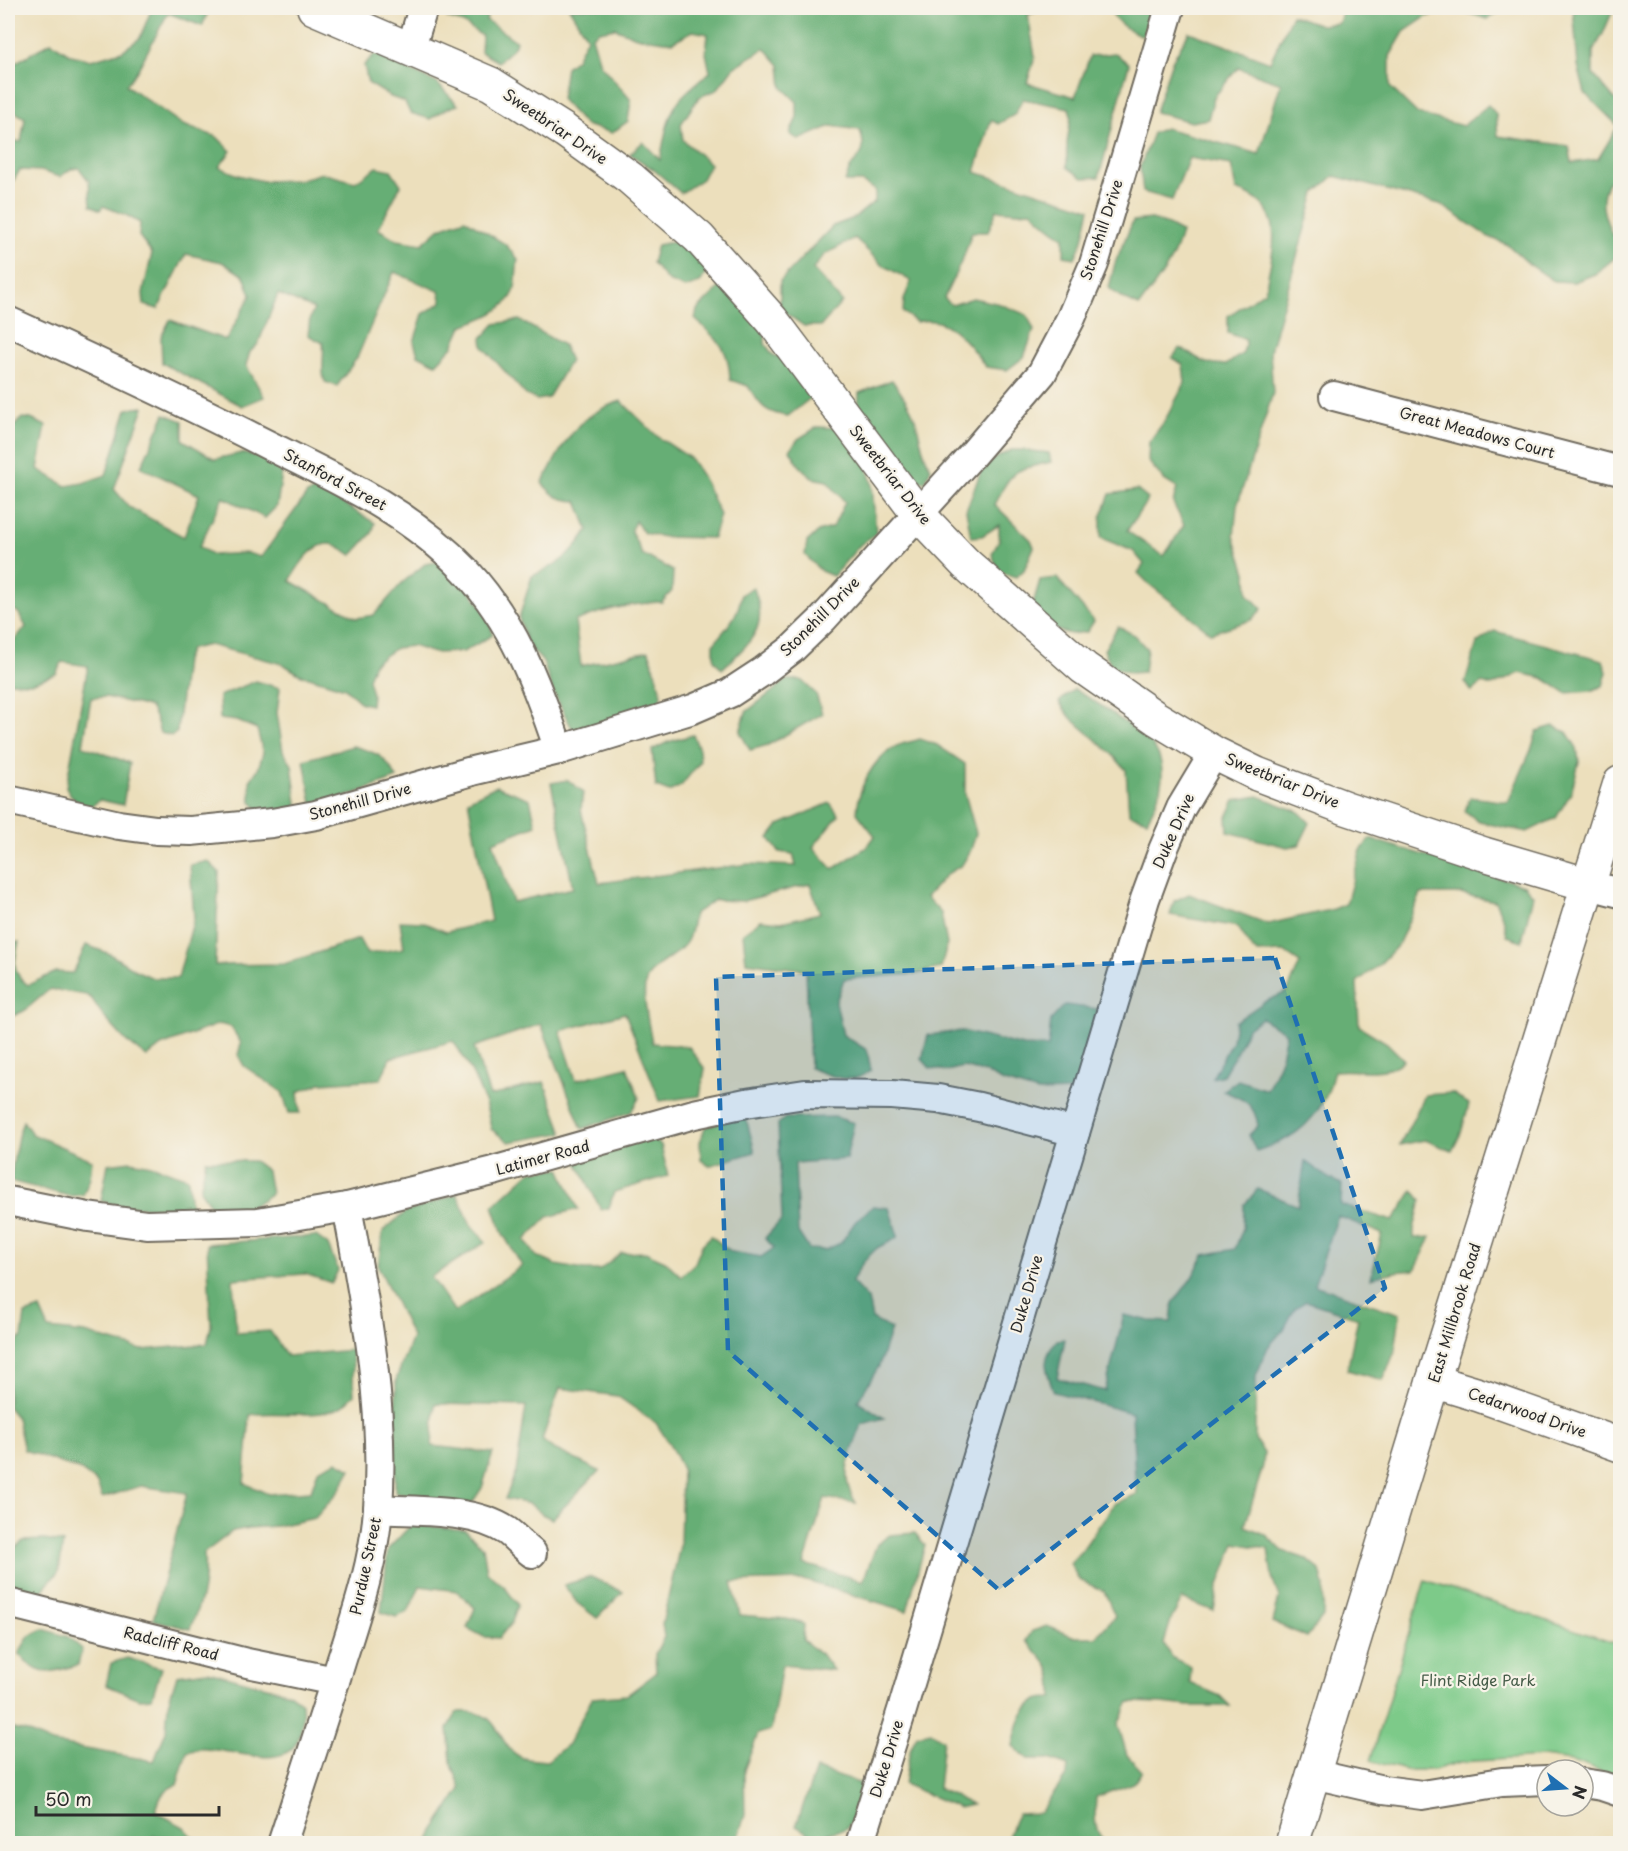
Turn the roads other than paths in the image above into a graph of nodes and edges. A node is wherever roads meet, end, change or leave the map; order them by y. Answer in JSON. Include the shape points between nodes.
{"nodes":[{"id":1,"x":314,"y":8,"type":"edge"},
{"id":2,"x":423,"y":8,"type":"edge"},
{"id":3,"x":1170,"y":8,"type":"edge"},
{"id":4,"x":411,"y":48,"type":"junction"},
{"id":5,"x":8,"y":321,"type":"edge"},
{"id":6,"x":1334,"y":396,"type":"dead end"},
{"id":7,"x":1620,"y":471,"type":"edge"},
{"id":8,"x":918,"y":514,"type":"junction"},
{"id":9,"x":559,"y":750,"type":"junction"},
{"id":10,"x":1214,"y":753,"type":"junction"},
{"id":11,"x":1620,"y":783,"type":"edge"},
{"id":12,"x":8,"y":800,"type":"edge"},
{"id":13,"x":1589,"y":885,"type":"junction"},
{"id":14,"x":1620,"y":893,"type":"edge"},
{"id":15,"x":1075,"y":1132,"type":"junction"},
{"id":16,"x":8,"y":1201,"type":"edge"},
{"id":17,"x":347,"y":1208,"type":"junction"},
{"id":18,"x":1433,"y":1381,"type":"junction"},
{"id":19,"x":1620,"y":1445,"type":"edge"},
{"id":20,"x":378,"y":1509,"type":"junction"},
{"id":21,"x":532,"y":1553,"type":"dead end"},
{"id":22,"x":8,"y":1603,"type":"edge"},
{"id":23,"x":335,"y":1681,"type":"junction"},
{"id":24,"x":1313,"y":1774,"type":"junction"},
{"id":25,"x":1535,"y":1781,"type":"edge"},
{"id":26,"x":1595,"y":1785,"type":"edge"},
{"id":27,"x":1620,"y":1792,"type":"edge"},
{"id":28,"x":282,"y":1844,"type":"edge"},
{"id":29,"x":860,"y":1844,"type":"edge"},
{"id":30,"x":1292,"y":1844,"type":"edge"}],
"edges":[{"from":1,"to":4,"type":"street","name":"Sweetbriar Drive"},
{"from":2,"to":4,"type":"street"},
{"from":3,"to":8,"type":"street","name":"Stonehill Drive","via":[[1094,264],[1071,318],[1042,374]]},
{"from":4,"to":8,"type":"street","name":"Sweetbriar Drive","via":[[491,84],[565,131],[630,178],[699,238],[772,320]]},
{"from":5,"to":9,"type":"street","name":"Stanford Street","via":[[196,408],[366,495],[427,534],[465,570],[497,610],[521,650]]},
{"from":6,"to":7,"type":"street","name":"Great Meadows Court"},
{"from":8,"to":9,"type":"street","name":"Stonehill Drive","via":[[792,649],[738,688],[693,709]]},
{"from":8,"to":10,"type":"street","name":"Sweetbriar Drive","via":[[966,564],[1079,664]]},
{"from":9,"to":12,"type":"street","name":"Stonehill Drive","via":[[316,815],[235,827],[190,831],[119,825]]},
{"from":10,"to":13,"type":"street","name":"Sweetbriar Drive","via":[[1346,808]]},
{"from":10,"to":15,"type":"street","name":"Duke Drive","via":[[1181,808],[1163,850]]},
{"from":11,"to":13,"type":"street","name":"East Millbrook Road"},
{"from":13,"to":14,"type":"street"},
{"from":13,"to":18,"type":"street","name":"East Millbrook Road"},
{"from":15,"to":17,"type":"street","name":"Latimer Road","via":[[938,1099],[805,1094],[694,1114]]},
{"from":15,"to":29,"type":"street","name":"Duke Drive"},
{"from":16,"to":17,"type":"street","name":"Latimer Road","via":[[147,1225],[258,1222]]},
{"from":17,"to":20,"type":"street","name":"Purdue Street","via":[[375,1380]]},
{"from":18,"to":19,"type":"street","name":"Cedarwood Drive"},
{"from":18,"to":24,"type":"street","name":"East Millbrook Road"},
{"from":20,"to":21,"type":"street","via":[[463,1514],[506,1531]]},
{"from":20,"to":23,"type":"street","name":"Purdue Street","via":[[364,1591]]},
{"from":22,"to":23,"type":"street","name":"Radcliff Road"},
{"from":23,"to":28,"type":"street","name":"Purdue Street"},
{"from":24,"to":25,"type":"street","via":[[1422,1795]]},
{"from":24,"to":30,"type":"street","name":"East Millbrook Road"},
{"from":26,"to":27,"type":"street"}]}
